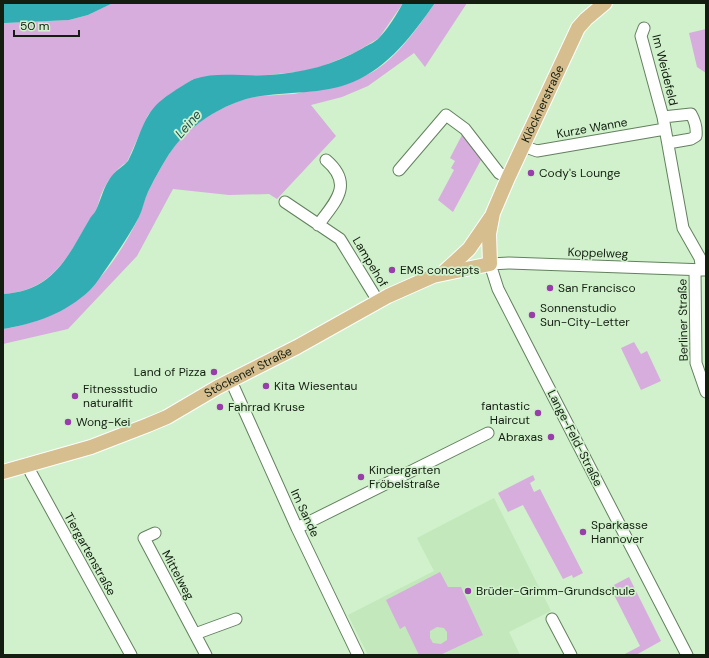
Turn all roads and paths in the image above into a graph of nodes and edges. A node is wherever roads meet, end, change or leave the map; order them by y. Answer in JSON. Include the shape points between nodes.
{"nodes":[{"id":1,"x":601,"y":4,"type":"edge"},
{"id":2,"x":644,"y":28,"type":"dead end"},
{"id":3,"x":663,"y":117,"type":"junction"},
{"id":4,"x":665,"y":129,"type":"junction"},
{"id":5,"x":668,"y":143,"type":"junction"},
{"id":6,"x":523,"y":146,"type":"junction"},
{"id":7,"x":326,"y":160,"type":"dead end"},
{"id":8,"x":399,"y":170,"type":"dead end"},
{"id":9,"x":508,"y":178,"type":"junction"},
{"id":10,"x":284,"y":202,"type":"dead end"},
{"id":11,"x":493,"y":214,"type":"junction"},
{"id":12,"x":318,"y":225,"type":"junction"},
{"id":13,"x":490,"y":264,"type":"junction"},
{"id":14,"x":701,"y":270,"type":"edge"},
{"id":15,"x":442,"y":274,"type":"junction"},
{"id":16,"x":378,"y":301,"type":"junction"},
{"id":17,"x":231,"y":381,"type":"junction"},
{"id":18,"x":706,"y":392,"type":"edge"},
{"id":19,"x":488,"y":433,"type":"dead end"},
{"id":20,"x":27,"y":464,"type":"junction"},
{"id":21,"x":3,"y":472,"type":"edge"},
{"id":22,"x":297,"y":528,"type":"junction"},
{"id":23,"x":155,"y":532,"type":"dead end"},
{"id":24,"x":236,"y":619,"type":"dead end"},
{"id":25,"x":552,"y":619,"type":"dead end"},
{"id":26,"x":195,"y":634,"type":"junction"},
{"id":27,"x":131,"y":655,"type":"edge"},
{"id":28,"x":206,"y":655,"type":"edge"},
{"id":29,"x":358,"y":655,"type":"edge"},
{"id":30,"x":571,"y":655,"type":"edge"},
{"id":31,"x":687,"y":655,"type":"edge"}],
"edges":[{"from":1,"to":6,"type":"main road","name":"Klöcknerstraße","via":[[578,28]]},
{"from":2,"to":3,"type":"street","name":"Im Weidefeld","via":[[641,36]]},
{"from":3,"to":4,"type":"street","name":"Im Weidefeld"},
{"from":3,"to":5,"type":"street","name":"Im Weidefeld","via":[[691,114],[694,119],[696,136]]},
{"from":4,"to":5,"type":"street","name":"Im Weidefeld"},
{"from":4,"to":6,"type":"street","name":"Kurze Wanne","via":[[537,151]]},
{"from":5,"to":14,"type":"street","name":"Im Weidefeld","via":[[683,228],[700,258]]},
{"from":6,"to":9,"type":"main road","name":"Klöcknerstraße"},
{"from":7,"to":12,"type":"street","via":[[339,174],[340,191],[338,198]]},
{"from":8,"to":9,"type":"street","via":[[446,115],[465,129],[499,173]]},
{"from":9,"to":11,"type":"main road","name":"Klöcknerstraße"},
{"from":10,"to":12,"type":"street","name":"Lampehof"},
{"from":11,"to":13,"type":"main road","name":"Lange-Feld-Straße","via":[[489,234]]},
{"from":11,"to":15,"type":"main road","via":[[469,249]]},
{"from":12,"to":16,"type":"street","name":"Lampehof","via":[[340,239]]},
{"from":13,"to":14,"type":"street","name":"Koppelweg"},
{"from":13,"to":15,"type":"main road","name":"Stöckener Straße"},
{"from":13,"to":31,"type":"street","name":"Lange-Feld-Straße","via":[[498,289]]},
{"from":14,"to":18,"type":"street","name":"Berliner Straße","via":[[696,363]]},
{"from":15,"to":16,"type":"main road","name":"Stöckener Straße"},
{"from":16,"to":17,"type":"main road","name":"Stöckener Straße"},
{"from":17,"to":20,"type":"main road","name":"Stöckener Straße","via":[[167,417],[117,438]]},
{"from":17,"to":22,"type":"street","name":"Im Sande"},
{"from":19,"to":22,"type":"street"},
{"from":20,"to":21,"type":"main road","name":"Stöckener Straße"},
{"from":20,"to":27,"type":"street","name":"Tiergartenstraße"},
{"from":22,"to":29,"type":"street","name":"Im Sande"},
{"from":23,"to":26,"type":"street","name":"Mittelweg","via":[[144,538]]},
{"from":24,"to":26,"type":"street"},
{"from":25,"to":30,"type":"street"},
{"from":26,"to":28,"type":"street","name":"Mittelweg"}]}
